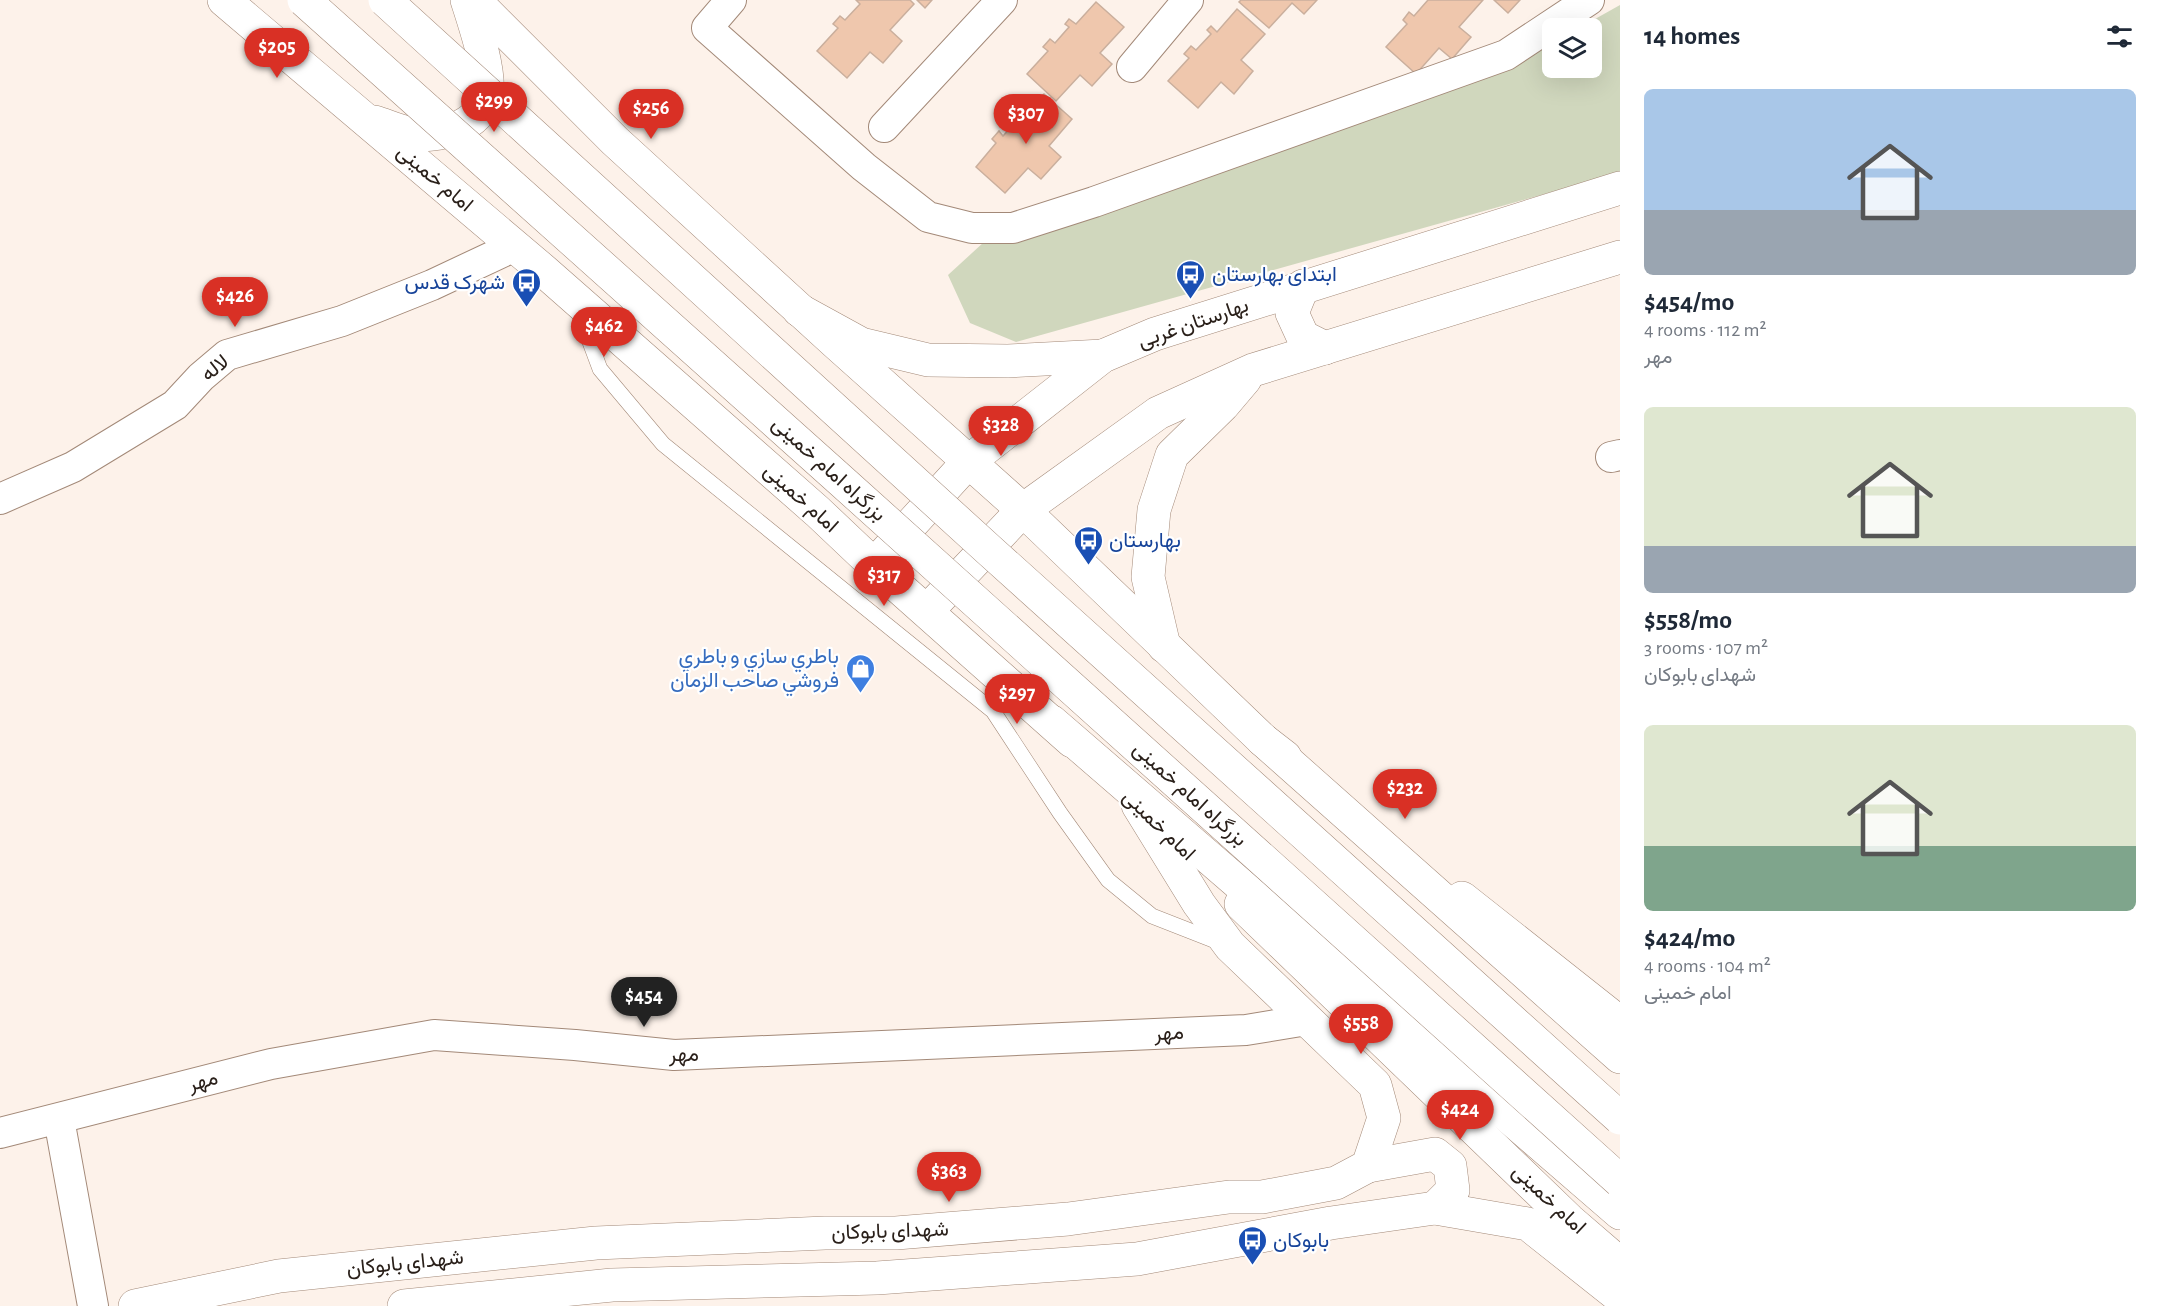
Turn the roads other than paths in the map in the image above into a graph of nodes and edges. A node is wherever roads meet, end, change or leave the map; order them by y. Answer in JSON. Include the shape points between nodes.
{"nodes":[{"id":1,"x":224,"y":0,"type":"edge"},
{"id":2,"x":304,"y":0,"type":"edge"},
{"id":3,"x":385,"y":0,"type":"edge"},
{"id":4,"x":467,"y":0,"type":"edge"},
{"id":5,"x":474,"y":0,"type":"edge"},
{"id":6,"x":731,"y":0,"type":"edge"},
{"id":7,"x":1002,"y":0,"type":"edge"},
{"id":8,"x":1188,"y":0,"type":"edge"},
{"id":9,"x":1589,"y":0,"type":"edge"},
{"id":10,"x":1132,"y":67,"type":"dead end"},
{"id":11,"x":364,"y":118,"type":"junction"},
{"id":12,"x":884,"y":127,"type":"dead end"},
{"id":13,"x":1620,"y":188,"type":"edge"},
{"id":14,"x":515,"y":246,"type":"junction"},
{"id":15,"x":1620,"y":258,"type":"edge"},
{"id":16,"x":1304,"y":286,"type":"junction"},
{"id":17,"x":573,"y":296,"type":"junction"},
{"id":18,"x":799,"y":310,"type":"junction"},
{"id":19,"x":1325,"y":348,"type":"junction"},
{"id":20,"x":1103,"y":356,"type":"junction"},
{"id":21,"x":1253,"y":370,"type":"junction"},
{"id":22,"x":968,"y":462,"type":"junction"},
{"id":23,"x":0,"y":499,"type":"edge"},
{"id":24,"x":1023,"y":510,"type":"junction"},
{"id":25,"x":874,"y":565,"type":"junction"},
{"id":26,"x":927,"y":611,"type":"junction"},
{"id":27,"x":1164,"y":646,"type":"junction"},
{"id":28,"x":1052,"y":722,"type":"junction"},
{"id":29,"x":1263,"y":741,"type":"junction"},
{"id":30,"x":1138,"y":805,"type":"junction"},
{"id":31,"x":1230,"y":946,"type":"junction"},
{"id":32,"x":1307,"y":1020,"type":"junction"},
{"id":33,"x":1620,"y":1023,"type":"edge"},
{"id":34,"x":1620,"y":1057,"type":"edge"},
{"id":35,"x":1620,"y":1118,"type":"edge"},
{"id":36,"x":58,"y":1119,"type":"junction"},
{"id":37,"x":0,"y":1133,"type":"edge"},
{"id":38,"x":1368,"y":1166,"type":"junction"},
{"id":39,"x":1620,"y":1181,"type":"edge"},
{"id":40,"x":1435,"y":1208,"type":"junction"},
{"id":41,"x":1620,"y":1213,"type":"edge"},
{"id":42,"x":1620,"y":1264,"type":"edge"},
{"id":43,"x":1620,"y":1297,"type":"edge"},
{"id":44,"x":93,"y":1306,"type":"edge"},
{"id":45,"x":135,"y":1306,"type":"edge"},
{"id":46,"x":404,"y":1306,"type":"edge"}],
"edges":[{"from":1,"to":11,"type":"main road","name":"امام خمینی"},
{"from":2,"to":39,"type":"main road","name":"بزرگراه امام خمینی","bridge":true},
{"from":3,"to":35,"type":"main road","bridge":true},
{"from":4,"to":11,"type":"main road","via":[[487,79],[482,109],[473,119],[438,134],[410,134]]},
{"from":5,"to":18,"type":"main road","via":[[615,141]]},
{"from":6,"to":9,"type":"street","via":[[707,28],[864,167],[928,216],[972,228],[1013,228],[1084,205],[1506,55]]},
{"from":7,"to":12,"type":"street"},
{"from":8,"to":10,"type":"street"},
{"from":11,"to":14,"type":"main road","name":"امام خمینی"},
{"from":13,"to":16,"type":"main road","name":"بهارستان غربی"},
{"from":14,"to":17,"type":"main road","name":"امام خمینی"},
{"from":14,"to":23,"type":"street","name":"لاله","via":[[342,321],[227,355],[175,405],[73,467]]},
{"from":15,"to":19,"type":"main road"},
{"from":16,"to":19,"type":"main road","via":[[1292,313],[1303,337]]},
{"from":16,"to":20,"type":"main road","name":"بهارستان غربی","via":[[1155,334]]},
{"from":17,"to":25,"type":"main road","name":"امام خمینی"},
{"from":17,"to":31,"type":"lane","via":[[600,369],[663,444],[993,711],[1108,880],[1152,916]]},
{"from":18,"to":20,"type":"main road","via":[[861,344],[928,360]]},
{"from":18,"to":22,"type":"main road"},
{"from":19,"to":21,"type":"main road"},
{"from":20,"to":22,"type":"main road","name":"بهارستان غربی"},
{"from":21,"to":24,"type":"main road","via":[[1158,412]]},
{"from":21,"to":27,"type":"main road","via":[[1172,455],[1154,510],[1148,576]]},
{"from":22,"to":24,"type":"main road"},
{"from":22,"to":25,"type":"main road","name":"بهارستان غربی"},
{"from":24,"to":26,"type":"main road"},
{"from":24,"to":27,"type":"main road"},
{"from":25,"to":26,"type":"main road","name":"امام خمینی"},
{"from":26,"to":28,"type":"main road","name":"امام خمینی"},
{"from":27,"to":29,"type":"main road"},
{"from":28,"to":30,"type":"main road","name":"امام خمینی"},
{"from":28,"to":41,"type":"main road"},
{"from":29,"to":33,"type":"main road"},
{"from":29,"to":34,"type":"main road"},
{"from":30,"to":31,"type":"main road","via":[[1199,904]]},
{"from":30,"to":42,"type":"main road","name":"امام خمینی","via":[[1569,1220]]},
{"from":31,"to":32,"type":"main road"},
{"from":32,"to":36,"type":"street","name":"مهر","via":[[1246,1029],[674,1055],[434,1035],[271,1064]]},
{"from":32,"to":38,"type":"main road","via":[[1375,1085],[1384,1118]]},
{"from":36,"to":37,"type":"street","name":"مهر"},
{"from":36,"to":44,"type":"street"},
{"from":38,"to":40,"type":"main road","name":"شهدای بابوکان","via":[[1435,1154],[1450,1166],[1453,1190]]},
{"from":38,"to":45,"type":"main road","name":"شهدای بابوکان","via":[[1336,1183],[1262,1197],[1229,1197],[1068,1219],[896,1233],[596,1243],[279,1276]]},
{"from":40,"to":43,"type":"main road","name":"شهدای بابوکان","via":[[1528,1224]]},
{"from":40,"to":46,"type":"main road","name":"شهدای بابوکان","via":[[1137,1259],[876,1278],[612,1286]]}]}
